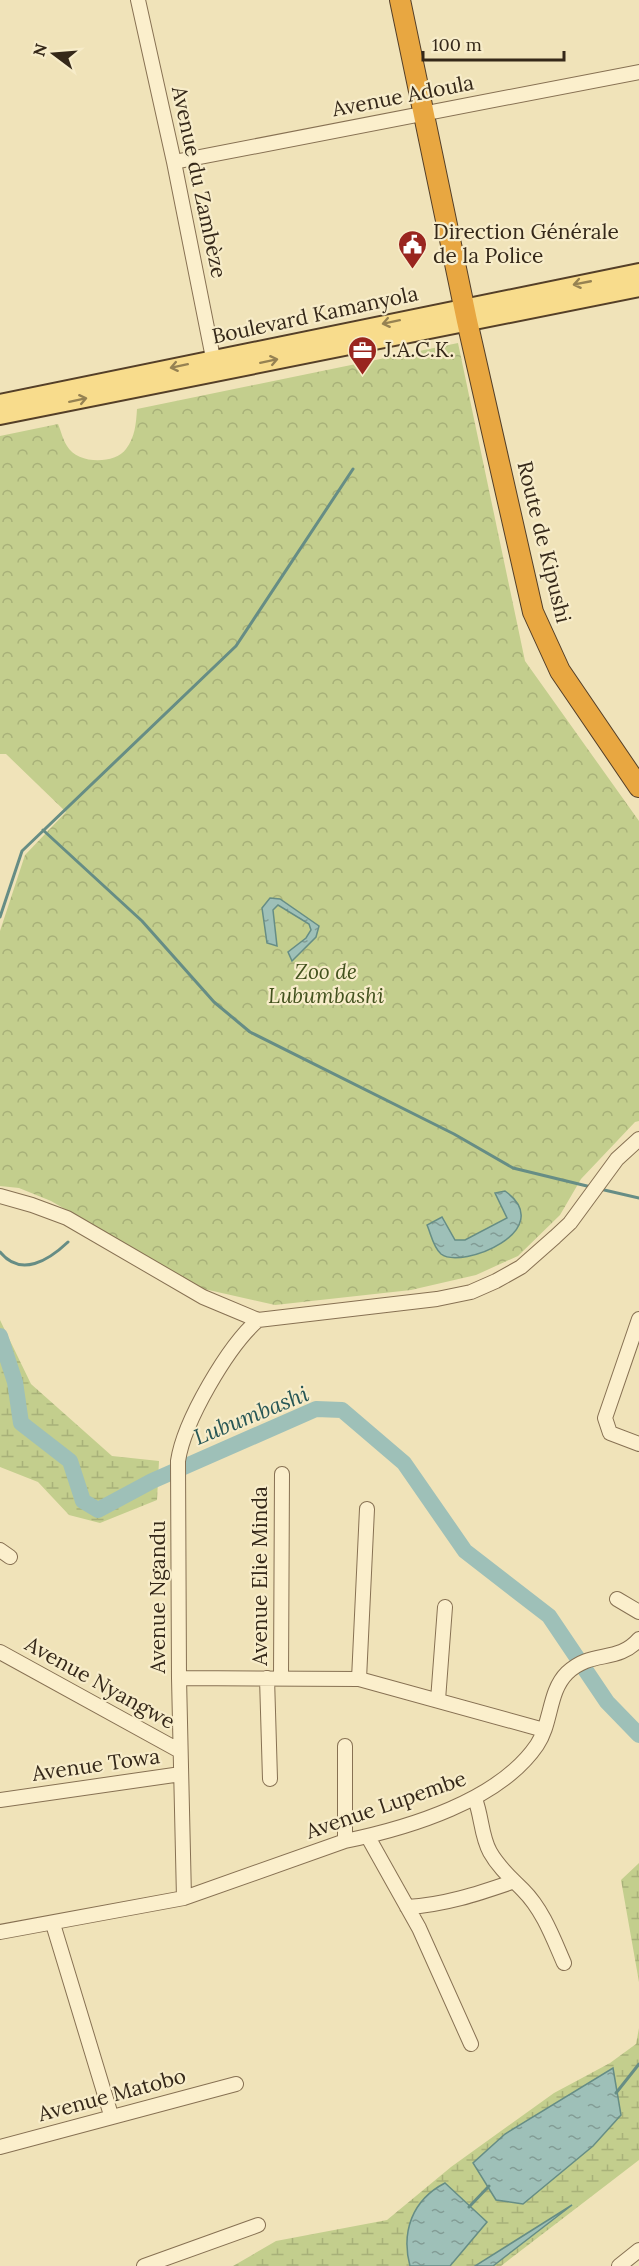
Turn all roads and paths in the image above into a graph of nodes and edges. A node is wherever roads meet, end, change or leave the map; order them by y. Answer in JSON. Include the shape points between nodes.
{"nodes":[{"id":1,"x":138,"y":0,"type":"edge"},
{"id":2,"x":400,"y":0,"type":"edge"},
{"id":3,"x":639,"y":72,"type":"edge"},
{"id":4,"x":423,"y":113,"type":"junction"},
{"id":5,"x":174,"y":162,"type":"junction"},
{"id":6,"x":639,"y":272,"type":"edge"},
{"id":7,"x":639,"y":288,"type":"edge"},
{"id":8,"x":466,"y":314,"type":"junction"},
{"id":9,"x":214,"y":366,"type":"junction"},
{"id":10,"x":0,"y":404,"type":"edge"},
{"id":11,"x":0,"y":416,"type":"edge"},
{"id":12,"x":637,"y":781,"type":"edge"},
{"id":13,"x":639,"y":1139,"type":"edge"},
{"id":14,"x":0,"y":1196,"type":"edge"},
{"id":15,"x":639,"y":1319,"type":"edge"},
{"id":16,"x":258,"y":1320,"type":"junction"},
{"id":17,"x":639,"y":1444,"type":"edge"},
{"id":18,"x":282,"y":1474,"type":"dead end"},
{"id":19,"x":367,"y":1509,"type":"dead end"},
{"id":20,"x":617,"y":1599,"type":"dead end"},
{"id":21,"x":445,"y":1607,"type":"dead end"},
{"id":22,"x":639,"y":1612,"type":"edge"},
{"id":23,"x":639,"y":1639,"type":"edge"},
{"id":24,"x":0,"y":1652,"type":"edge"},
{"id":25,"x":179,"y":1678,"type":"junction"},
{"id":26,"x":274,"y":1678,"type":"junction"},
{"id":27,"x":359,"y":1679,"type":"junction"},
{"id":28,"x":438,"y":1700,"type":"junction"},
{"id":29,"x":544,"y":1730,"type":"junction"},
{"id":30,"x":345,"y":1746,"type":"dead end"},
{"id":31,"x":180,"y":1751,"type":"junction"},
{"id":32,"x":181,"y":1774,"type":"junction"},
{"id":33,"x":270,"y":1779,"type":"dead end"},
{"id":34,"x":0,"y":1791,"type":"edge"},
{"id":35,"x":17,"y":1797,"type":"junction"},
{"id":36,"x":475,"y":1799,"type":"junction"},
{"id":37,"x":0,"y":1800,"type":"edge"},
{"id":38,"x":368,"y":1837,"type":"junction"},
{"id":39,"x":345,"y":1841,"type":"junction"},
{"id":40,"x":512,"y":1882,"type":"junction"},
{"id":41,"x":184,"y":1898,"type":"junction"},
{"id":42,"x":406,"y":1907,"type":"junction"},
{"id":43,"x":53,"y":1924,"type":"junction"},
{"id":44,"x":0,"y":1932,"type":"edge"},
{"id":45,"x":564,"y":1963,"type":"dead end"},
{"id":46,"x":471,"y":2044,"type":"dead end"},
{"id":47,"x":236,"y":2084,"type":"dead end"},
{"id":48,"x":111,"y":2115,"type":"junction"},
{"id":49,"x":0,"y":2147,"type":"edge"},
{"id":50,"x":258,"y":2224,"type":"dead end"},
{"id":51,"x":639,"y":2250,"type":"edge"},
{"id":52,"x":144,"y":2266,"type":"edge"},
{"id":53,"x":619,"y":2266,"type":"edge"}],
"edges":[{"from":1,"to":5,"type":"street","name":"Avenue du Zambèze"},
{"from":2,"to":4,"type":"highway","name":"Route de Kipushi"},
{"from":3,"to":4,"type":"street","name":"Avenue Adoula"},
{"from":4,"to":5,"type":"street","name":"Avenue Adoula"},
{"from":4,"to":8,"type":"highway","name":"Route de Kipushi"},
{"from":5,"to":9,"type":"street","name":"Avenue du Zambèze"},
{"from":6,"to":8,"type":"main road","name":"Boulevard Kamanyola","one_way":true},
{"from":7,"to":8,"type":"main road","name":"Boulevard Kamanyola"},
{"from":8,"to":9,"type":"main road","name":"Boulevard Kamanyola"},
{"from":8,"to":12,"type":"highway","name":"Route de Kipushi","via":[[533,612],[560,671]]},
{"from":9,"to":10,"type":"main road","name":"Boulevard Kamanyola","one_way":true},
{"from":11,"to":9,"type":"main road","name":"Boulevard Kamanyola","one_way":true},
{"from":13,"to":16,"type":"street","via":[[617,1159],[570,1222],[539,1253],[508,1275],[471,1292],[436,1299]]},
{"from":14,"to":16,"type":"street","via":[[68,1218],[202,1297]]},
{"from":15,"to":17,"type":"street","via":[[605,1418],[610,1433]]},
{"from":16,"to":25,"type":"street","name":"Avenue Ngandu","via":[[238,1339],[222,1364],[186,1434],[178,1461]]},
{"from":18,"to":26,"type":"street","name":"Avenue Elie Minda"},
{"from":19,"to":27,"type":"street"},
{"from":20,"to":22,"type":"street"},
{"from":21,"to":28,"type":"street"},
{"from":23,"to":29,"type":"street","name":"Avenue Lupembe","via":[[622,1653],[588,1658],[571,1670],[558,1686]]},
{"from":24,"to":31,"type":"street","name":"Avenue Nyangwe"},
{"from":25,"to":26,"type":"street"},
{"from":25,"to":31,"type":"street","name":"Avenue Ngandu"},
{"from":26,"to":27,"type":"street"},
{"from":26,"to":33,"type":"street","name":"Avenue Elie Minda"},
{"from":27,"to":28,"type":"street"},
{"from":28,"to":29,"type":"street"},
{"from":29,"to":36,"type":"street","name":"Avenue Lupembe","via":[[529,1755],[509,1776]]},
{"from":30,"to":39,"type":"street"},
{"from":31,"to":32,"type":"street","name":"Avenue Ngandu"},
{"from":32,"to":35,"type":"street","name":"Avenue Towa"},
{"from":32,"to":41,"type":"street","name":"Avenue Ngandu"},
{"from":34,"to":35,"type":"street","name":"Avenue Towa"},
{"from":35,"to":37,"type":"street","name":"Avenue Towa"},
{"from":36,"to":38,"type":"street","name":"Avenue Lupembe"},
{"from":36,"to":40,"type":"street","via":[[488,1847]]},
{"from":38,"to":39,"type":"street","name":"Avenue Lupembe"},
{"from":38,"to":42,"type":"street"},
{"from":39,"to":41,"type":"street","name":"Avenue Lupembe"},
{"from":40,"to":42,"type":"street","via":[[432,1906]]},
{"from":40,"to":45,"type":"street","via":[[524,1891],[549,1927]]},
{"from":41,"to":43,"type":"street","name":"Avenue Lupembe"},
{"from":42,"to":46,"type":"street"},
{"from":43,"to":44,"type":"street","name":"Avenue Lupembe"},
{"from":43,"to":48,"type":"street"},
{"from":47,"to":48,"type":"street","name":"Avenue Matobo"},
{"from":48,"to":49,"type":"street","name":"Avenue Matobo"},
{"from":50,"to":52,"type":"street"},
{"from":51,"to":53,"type":"street"}]}
